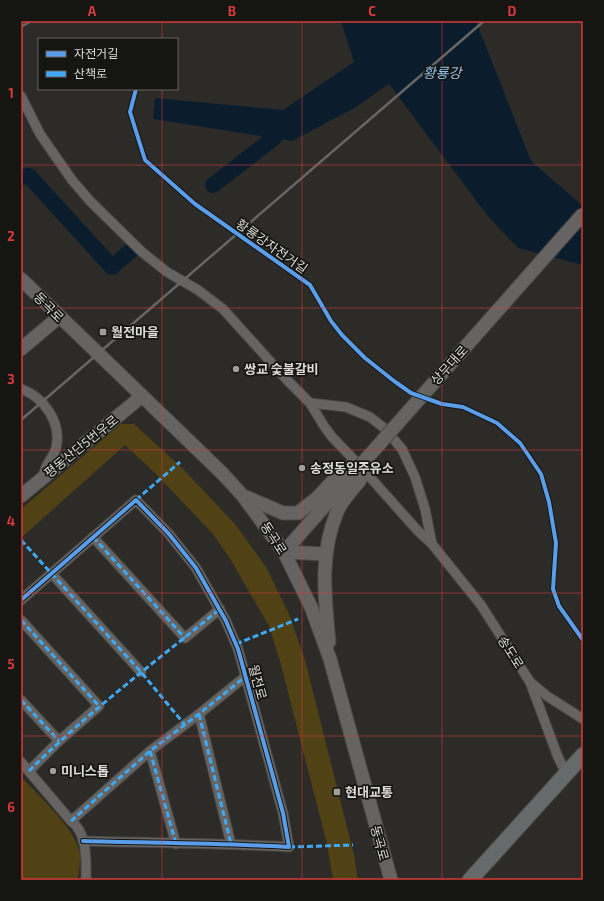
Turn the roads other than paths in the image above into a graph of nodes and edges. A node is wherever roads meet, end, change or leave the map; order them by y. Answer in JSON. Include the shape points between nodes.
{"nodes":[{"id":1,"x":21,"y":96,"type":"edge"},
{"id":2,"x":583,"y":214,"type":"edge"},
{"id":3,"x":21,"y":280,"type":"edge"},
{"id":4,"x":59,"y":317,"type":"junction"},
{"id":5,"x":21,"y":349,"type":"edge"},
{"id":6,"x":21,"y":389,"type":"edge"},
{"id":7,"x":141,"y":397,"type":"junction"},
{"id":8,"x":310,"y":403,"type":"junction"},
{"id":9,"x":360,"y":466,"type":"junction"},
{"id":10,"x":43,"y":477,"type":"junction"},
{"id":11,"x":21,"y":496,"type":"edge"},
{"id":12,"x":243,"y":496,"type":"junction"},
{"id":13,"x":93,"y":537,"type":"junction"},
{"id":14,"x":432,"y":544,"type":"junction"},
{"id":15,"x":284,"y":552,"type":"junction"},
{"id":16,"x":326,"y":554,"type":"junction"},
{"id":17,"x":52,"y":574,"type":"junction"},
{"id":18,"x":21,"y":600,"type":"edge"},
{"id":19,"x":220,"y":609,"type":"junction"},
{"id":20,"x":21,"y":620,"type":"edge"},
{"id":21,"x":330,"y":659,"type":"junction"},
{"id":22,"x":141,"y":672,"type":"dead end"},
{"id":23,"x":246,"y":676,"type":"junction"},
{"id":24,"x":530,"y":682,"type":"junction"},
{"id":25,"x":21,"y":700,"type":"edge"},
{"id":26,"x":199,"y":714,"type":"junction"},
{"id":27,"x":583,"y":719,"type":"edge"},
{"id":28,"x":59,"y":741,"type":"junction"},
{"id":29,"x":150,"y":751,"type":"junction"},
{"id":30,"x":583,"y":755,"type":"edge"},
{"id":31,"x":21,"y":762,"type":"edge"},
{"id":32,"x":29,"y":771,"type":"junction"},
{"id":33,"x":566,"y":774,"type":"junction"},
{"id":34,"x":70,"y":821,"type":"junction"},
{"id":35,"x":83,"y":841,"type":"junction"},
{"id":36,"x":176,"y":844,"type":"junction"},
{"id":37,"x":231,"y":844,"type":"junction"},
{"id":38,"x":86,"y":880,"type":"edge"},
{"id":39,"x":390,"y":880,"type":"edge"},
{"id":40,"x":470,"y":880,"type":"edge"}],
"edges":[{"from":1,"to":8,"type":"street","name":"송도로","via":[[47,145],[90,201],[156,264],[223,309]]},
{"from":2,"to":9,"type":"main road","name":"상무대로","bridge":true},
{"from":3,"to":4,"type":"main road","name":"동곡로"},
{"from":4,"to":5,"type":"main road"},
{"from":4,"to":7,"type":"main road","name":"동곡로"},
{"from":6,"to":10,"type":"street","via":[[29,392],[46,407],[55,426],[56,447]]},
{"from":7,"to":10,"type":"main road","name":"평동산단5번우로"},
{"from":7,"to":12,"type":"main road","name":"동곡로"},
{"from":8,"to":9,"type":"street","name":"송도로","via":[[332,437]]},
{"from":8,"to":14,"type":"street","via":[[346,407],[370,417],[384,428],[402,449],[415,478],[428,520]]},
{"from":9,"to":12,"type":"main road","via":[[345,468],[316,499],[298,513],[283,513]]},
{"from":9,"to":14,"type":"street","name":"송도로"},
{"from":9,"to":15,"type":"main road","name":"상무대로"},
{"from":9,"to":16,"type":"main road","via":[[360,480],[337,511]]},
{"from":10,"to":11,"type":"main road","name":"평동산단5번우로"},
{"from":12,"to":15,"type":"main road","name":"동곡로"},
{"from":13,"to":17,"type":"street","name":"월전로"},
{"from":13,"to":19,"type":"street","via":[[185,638]]},
{"from":13,"to":19,"type":"street","name":"월전로","via":[[136,500],[184,551]]},
{"from":14,"to":24,"type":"street","name":"송도로","via":[[481,605]]},
{"from":15,"to":16,"type":"main road"},
{"from":15,"to":21,"type":"main road","name":"동곡로","via":[[311,608]]},
{"from":16,"to":21,"type":"main road","via":[[324,584]]},
{"from":17,"to":18,"type":"street","name":"월전로"},
{"from":17,"to":22,"type":"street"},
{"from":19,"to":23,"type":"street","name":"월전로","via":[[238,649]]},
{"from":20,"to":28,"type":"street","via":[[99,706]]},
{"from":21,"to":39,"type":"main road","name":"동곡로"},
{"from":23,"to":26,"type":"street","name":"월전로"},
{"from":23,"to":37,"type":"street","name":"월전로","via":[[283,814],[289,847]]},
{"from":24,"to":27,"type":"street"},
{"from":24,"to":33,"type":"street","name":"송도로"},
{"from":25,"to":28,"type":"street"},
{"from":26,"to":29,"type":"street","name":"월전로"},
{"from":26,"to":37,"type":"street"},
{"from":28,"to":32,"type":"street"},
{"from":29,"to":34,"type":"street","name":"월전로"},
{"from":29,"to":36,"type":"street"},
{"from":30,"to":33,"type":"main road"},
{"from":31,"to":32,"type":"street"},
{"from":32,"to":34,"type":"street"},
{"from":33,"to":40,"type":"main road"},
{"from":34,"to":35,"type":"street","via":[[76,825]]},
{"from":35,"to":36,"type":"street","name":"월전로"},
{"from":35,"to":38,"type":"street","via":[[86,850]]},
{"from":36,"to":37,"type":"street","name":"월전로"}]}
